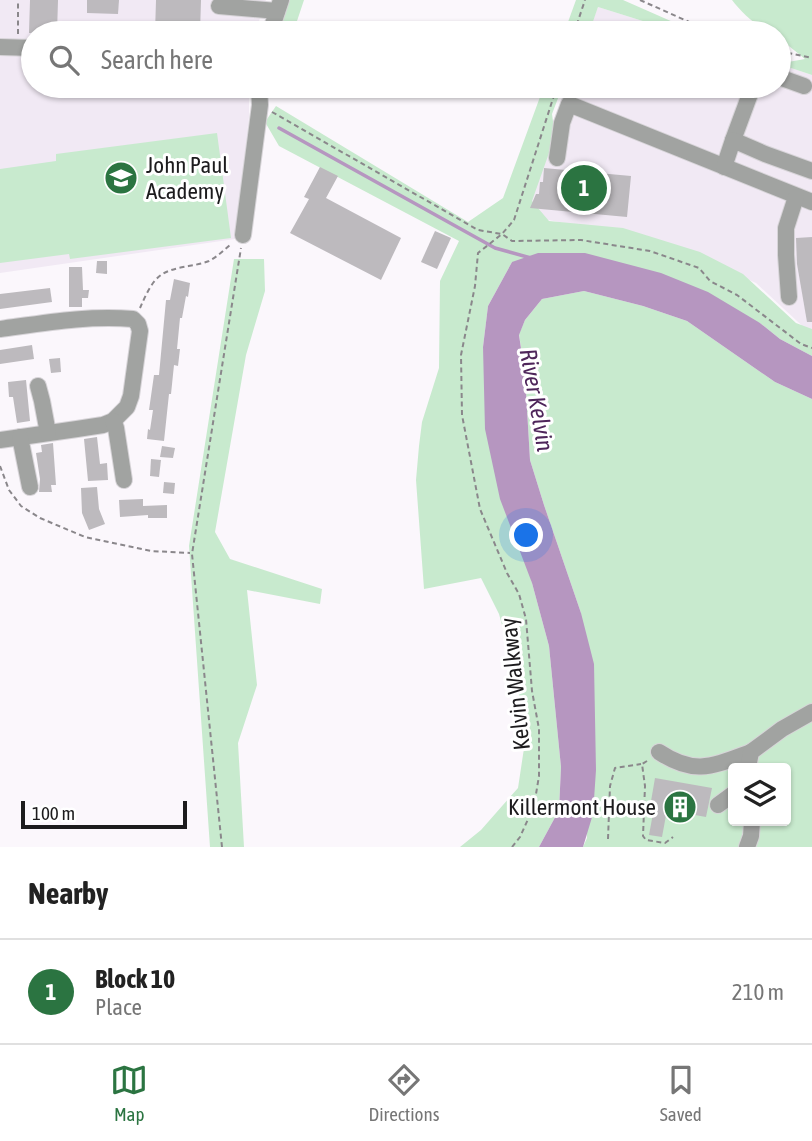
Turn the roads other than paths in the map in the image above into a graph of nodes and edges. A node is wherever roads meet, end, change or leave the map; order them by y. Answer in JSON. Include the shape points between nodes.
{"nodes":[{"id":1,"x":219,"y":6,"type":"dead end"},
{"id":2,"x":279,"y":6,"type":"edge"},
{"id":3,"x":0,"y":47,"type":"edge"},
{"id":4,"x":21,"y":47,"type":"edge"},
{"id":5,"x":791,"y":81,"type":"edge"},
{"id":6,"x":804,"y":86,"type":"dead end"},
{"id":7,"x":260,"y":98,"type":"edge"},
{"id":8,"x":749,"y":98,"type":"edge"},
{"id":9,"x":733,"y":140,"type":"junction"},
{"id":10,"x":557,"y":158,"type":"dead end"},
{"id":11,"x":724,"y":167,"type":"junction"},
{"id":12,"x":812,"y":171,"type":"edge"},
{"id":13,"x":804,"y":199,"type":"edge"},
{"id":14,"x":243,"y":235,"type":"road end"},
{"id":15,"x":789,"y":297,"type":"dead end"},
{"id":16,"x":0,"y":329,"type":"edge"},
{"id":17,"x":38,"y":386,"type":"dead end"},
{"id":18,"x":113,"y":421,"type":"junction"},
{"id":19,"x":48,"y":433,"type":"junction"},
{"id":20,"x":20,"y":437,"type":"junction"},
{"id":21,"x":0,"y":440,"type":"edge"},
{"id":22,"x":124,"y":480,"type":"dead end"},
{"id":23,"x":30,"y":487,"type":"dead end"},
{"id":24,"x":812,"y":712,"type":"edge"},
{"id":25,"x":659,"y":752,"type":"road end"},
{"id":26,"x":749,"y":760,"type":"edge"},
{"id":27,"x":728,"y":798,"type":"edge"},
{"id":28,"x":718,"y":805,"type":"dead end"},
{"id":29,"x":752,"y":826,"type":"edge"},
{"id":30,"x":747,"y":847,"type":"edge"}],
"edges":[{"from":1,"to":2,"type":"street"},
{"from":3,"to":4,"type":"street"},
{"from":5,"to":6,"type":"street"},
{"from":7,"to":14,"type":"street"},
{"from":8,"to":9,"type":"street"},
{"from":9,"to":11,"type":"street"},
{"from":9,"to":12,"type":"street"},
{"from":10,"to":11,"type":"street","via":[[569,104]]},
{"from":11,"to":13,"type":"street"},
{"from":13,"to":15,"type":"street","via":[[786,228]]},
{"from":16,"to":18,"type":"street","via":[[82,319],[134,319],[140,331],[134,384],[127,407]]},
{"from":17,"to":19,"type":"street"},
{"from":18,"to":19,"type":"street"},
{"from":18,"to":22,"type":"street"},
{"from":19,"to":20,"type":"street"},
{"from":20,"to":21,"type":"street"},
{"from":20,"to":23,"type":"street"},
{"from":24,"to":26,"type":"street","via":[[782,729]]},
{"from":25,"to":26,"type":"street","via":[[693,768]]},
{"from":27,"to":28,"type":"street"},
{"from":29,"to":30,"type":"street"}]}
